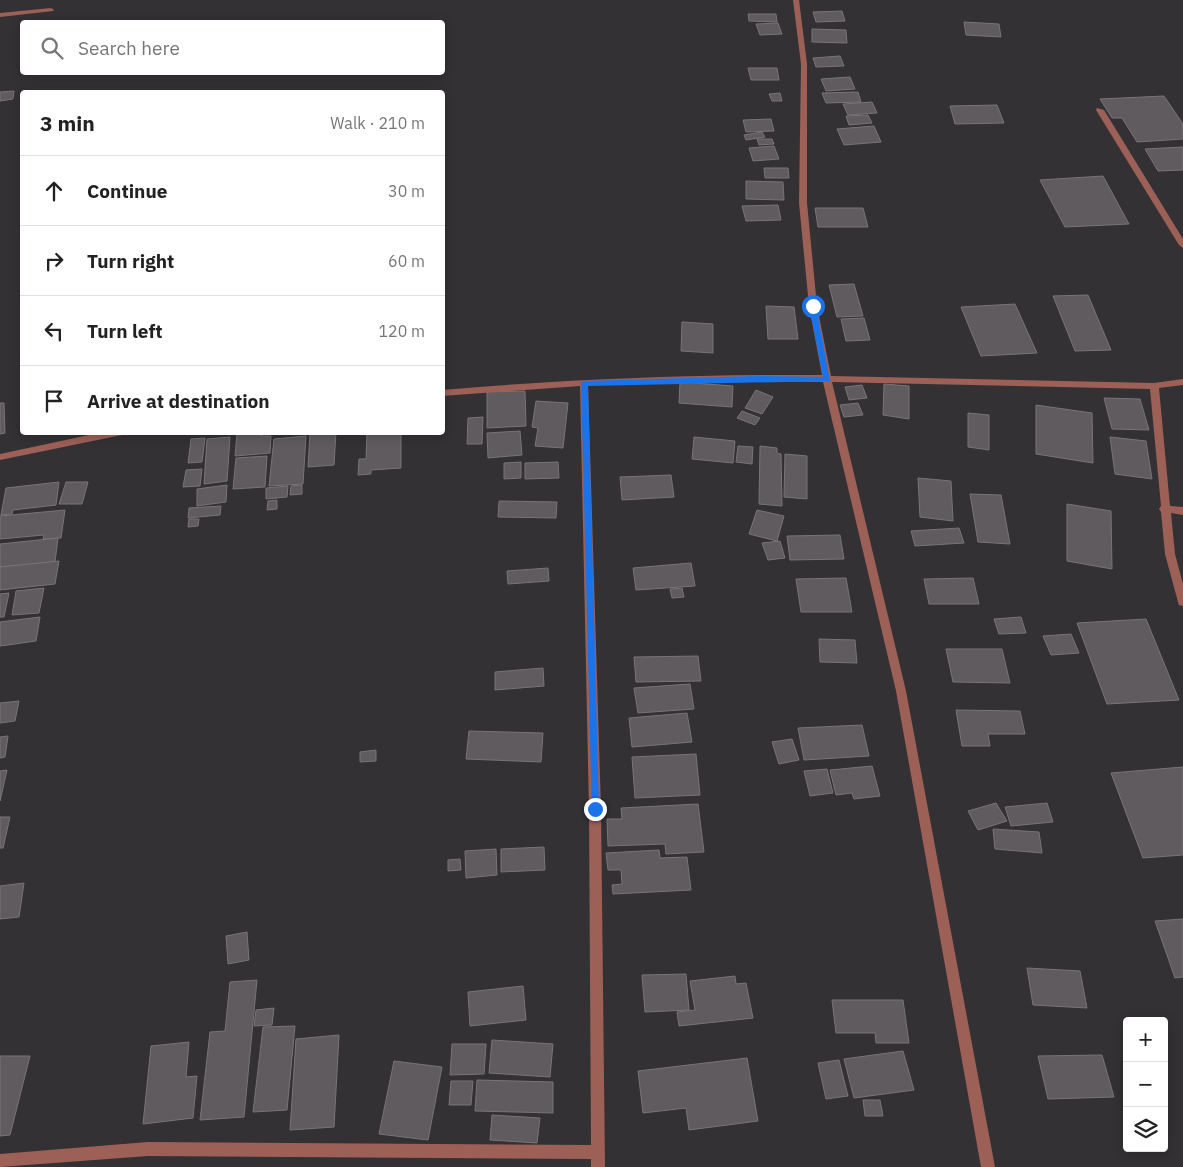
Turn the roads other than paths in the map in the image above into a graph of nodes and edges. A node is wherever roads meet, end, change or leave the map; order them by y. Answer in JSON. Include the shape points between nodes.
{"nodes":[{"id":1,"x":796,"y":0,"type":"edge"},
{"id":2,"x":51,"y":10,"type":"dead end"},
{"id":3,"x":0,"y":15,"type":"edge"},
{"id":4,"x":1100,"y":110,"type":"dead end"},
{"id":5,"x":1183,"y":245,"type":"edge"},
{"id":6,"x":827,"y":380,"type":"junction"},
{"id":7,"x":1183,"y":382,"type":"edge"},
{"id":8,"x":584,"y":383,"type":"junction"},
{"id":9,"x":1154,"y":386,"type":"junction"},
{"id":10,"x":445,"y":393,"type":"edge"},
{"id":11,"x":107,"y":435,"type":"edge"},
{"id":12,"x":0,"y":456,"type":"edge"},
{"id":13,"x":1164,"y":510,"type":"junction"},
{"id":14,"x":1183,"y":511,"type":"edge"},
{"id":15,"x":1183,"y":602,"type":"edge"},
{"id":16,"x":598,"y":1152,"type":"junction"},
{"id":17,"x":0,"y":1160,"type":"edge"},
{"id":18,"x":598,"y":1167,"type":"edge"},
{"id":19,"x":988,"y":1167,"type":"edge"}],
"edges":[{"from":1,"to":6,"type":"street","via":[[804,64],[803,203],[813,306]]},
{"from":2,"to":3,"type":"street"},
{"from":4,"to":5,"type":"street"},
{"from":6,"to":8,"type":"street"},
{"from":6,"to":9,"type":"street"},
{"from":6,"to":19,"type":"street","via":[[901,691]]},
{"from":7,"to":9,"type":"street"},
{"from":8,"to":10,"type":"street","via":[[519,385]]},
{"from":8,"to":16,"type":"street","via":[[595,809]]},
{"from":9,"to":13,"type":"street"},
{"from":11,"to":12,"type":"street"},
{"from":13,"to":14,"type":"street"},
{"from":13,"to":15,"type":"street","via":[[1170,554]]},
{"from":16,"to":17,"type":"street","via":[[148,1149]]},
{"from":16,"to":18,"type":"street"}]}
